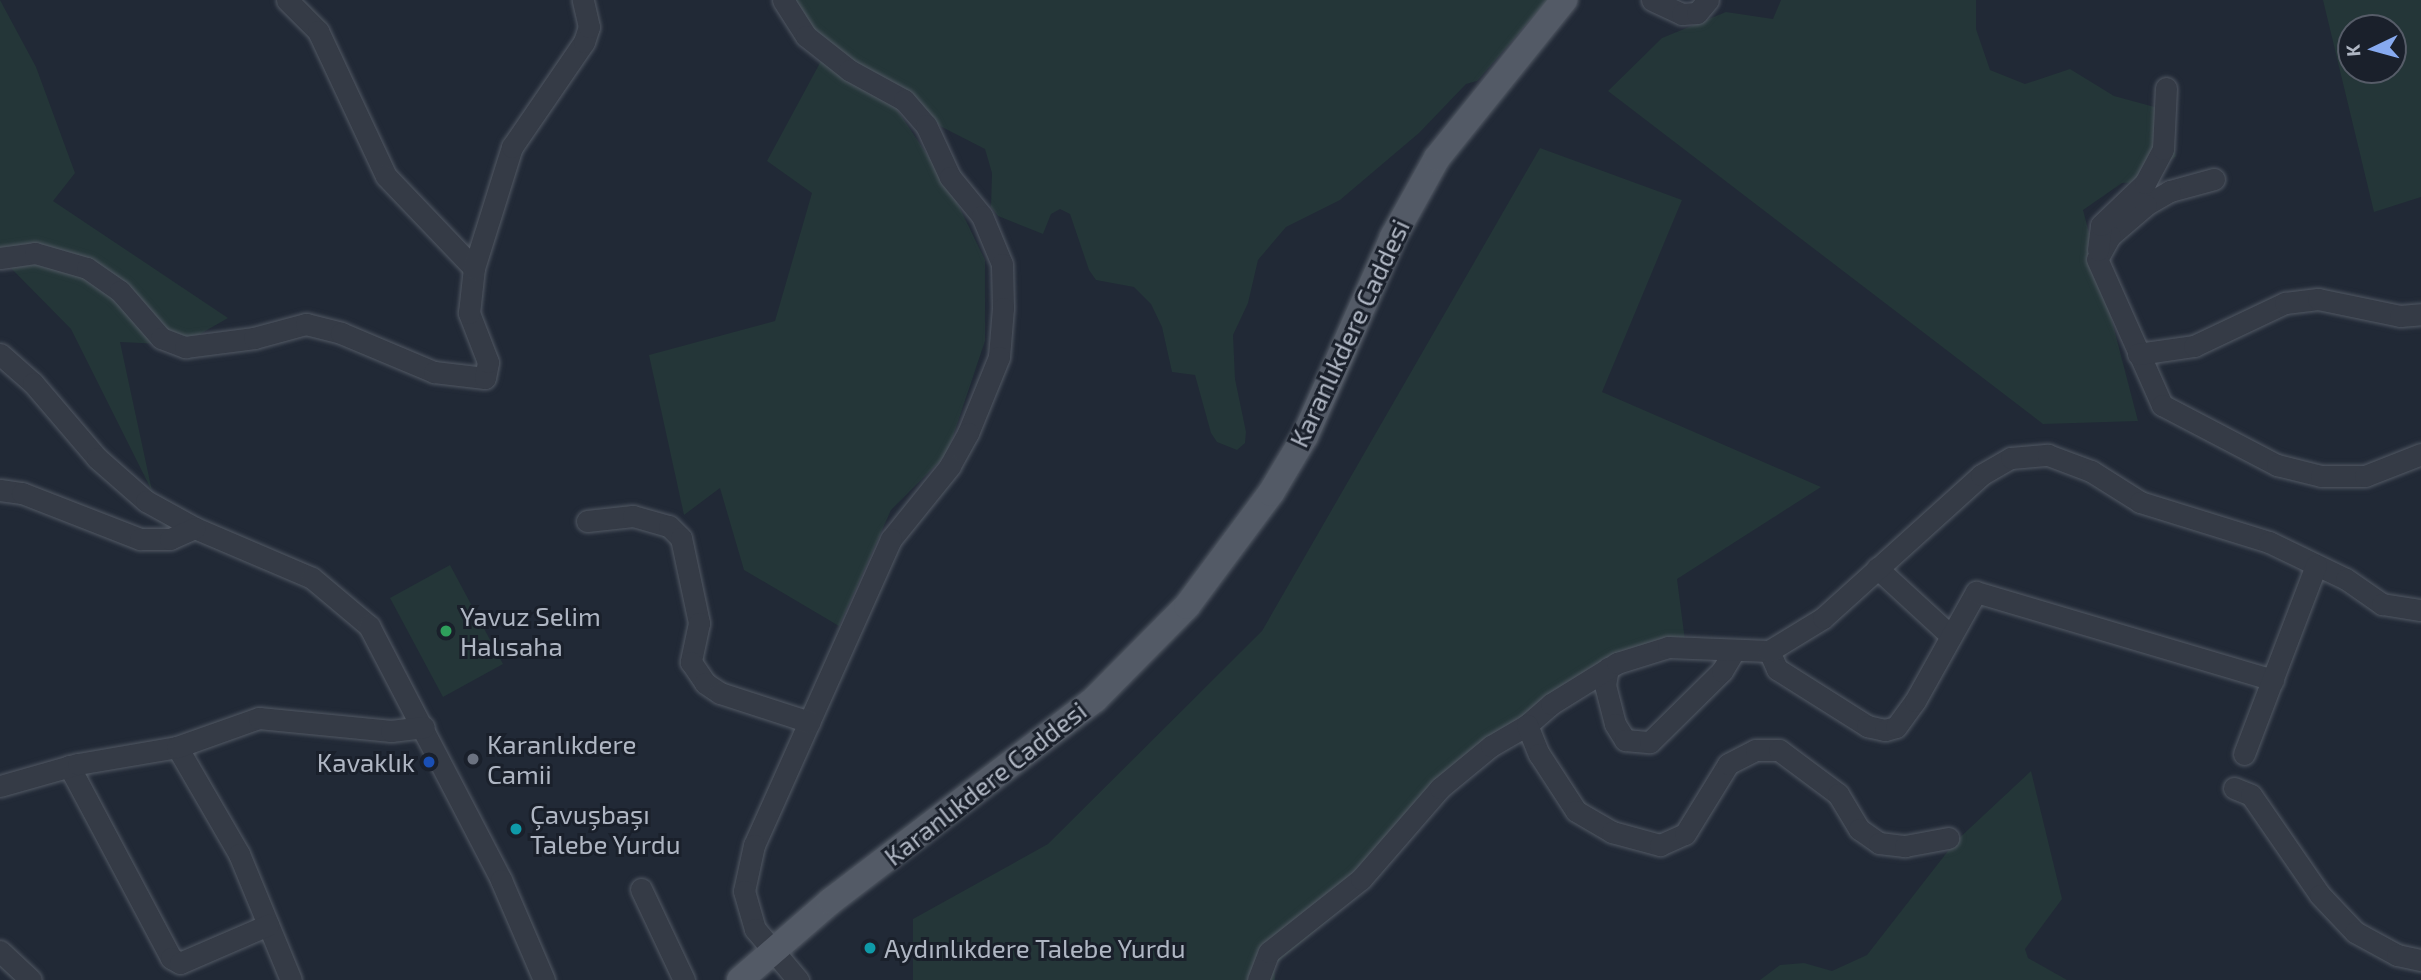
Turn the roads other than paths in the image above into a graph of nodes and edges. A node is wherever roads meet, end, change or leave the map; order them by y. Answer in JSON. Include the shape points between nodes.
{"nodes":[{"id":1,"x":287,"y":0,"type":"edge"},
{"id":2,"x":583,"y":0,"type":"edge"},
{"id":3,"x":783,"y":0,"type":"edge"},
{"id":4,"x":1564,"y":0,"type":"edge"},
{"id":5,"x":1652,"y":0,"type":"edge"},
{"id":6,"x":1707,"y":0,"type":"edge"},
{"id":7,"x":2166,"y":88,"type":"dead end"},
{"id":8,"x":2214,"y":179,"type":"dead end"},
{"id":9,"x":0,"y":258,"type":"edge"},
{"id":10,"x":2097,"y":259,"type":"junction"},
{"id":11,"x":474,"y":268,"type":"junction"},
{"id":12,"x":2421,"y":314,"type":"edge"},
{"id":13,"x":0,"y":354,"type":"edge"},
{"id":14,"x":2138,"y":354,"type":"junction"},
{"id":15,"x":2421,"y":454,"type":"edge"},
{"id":16,"x":0,"y":490,"type":"edge"},
{"id":17,"x":587,"y":521,"type":"dead end"},
{"id":18,"x":195,"y":528,"type":"junction"},
{"id":19,"x":2316,"y":565,"type":"junction"},
{"id":20,"x":1877,"y":568,"type":"junction"},
{"id":21,"x":2421,"y":610,"type":"edge"},
{"id":22,"x":1951,"y":636,"type":"junction"},
{"id":23,"x":1734,"y":651,"type":"junction"},
{"id":24,"x":1769,"y":651,"type":"junction"},
{"id":25,"x":1608,"y":668,"type":"junction"},
{"id":26,"x":2273,"y":680,"type":"junction"},
{"id":27,"x":809,"y":722,"type":"junction"},
{"id":28,"x":1527,"y":725,"type":"junction"},
{"id":29,"x":424,"y":727,"type":"junction"},
{"id":30,"x":177,"y":747,"type":"junction"},
{"id":31,"x":2244,"y":754,"type":"dead end"},
{"id":32,"x":69,"y":766,"type":"junction"},
{"id":33,"x":0,"y":786,"type":"edge"},
{"id":34,"x":2234,"y":788,"type":"dead end"},
{"id":35,"x":1948,"y":838,"type":"dead end"},
{"id":36,"x":641,"y":889,"type":"dead end"},
{"id":37,"x":268,"y":925,"type":"junction"},
{"id":38,"x":0,"y":951,"type":"edge"},
{"id":39,"x":773,"y":954,"type":"junction"},
{"id":40,"x":2421,"y":960,"type":"edge"},
{"id":41,"x":31,"y":980,"type":"edge"},
{"id":42,"x":291,"y":980,"type":"edge"},
{"id":43,"x":544,"y":980,"type":"edge"},
{"id":44,"x":684,"y":980,"type":"edge"},
{"id":45,"x":740,"y":980,"type":"edge"},
{"id":46,"x":798,"y":980,"type":"edge"},
{"id":47,"x":1258,"y":980,"type":"edge"}],
"edges":[{"from":1,"to":11,"type":"street","via":[[318,31],[386,176]]},
{"from":2,"to":11,"type":"street","via":[[589,27],[583,42],[512,147]]},
{"from":3,"to":27,"type":"street","via":[[806,36],[849,70],[904,100],[926,125],[950,177],[982,216],[1002,264],[999,357],[968,433],[950,466],[891,539]]},
{"from":4,"to":39,"type":"main road","name":"Karanlıkdere Caddesi","via":[[1432,167],[1393,237],[1305,436],[1271,493],[1194,598],[1095,699],[831,901]]},
{"from":5,"to":6,"type":"street","via":[[1682,14],[1697,13]]},
{"from":7,"to":10,"type":"street","via":[[2163,149],[2145,183],[2101,225]]},
{"from":8,"to":10,"type":"street","via":[[2170,191],[2146,205],[2110,236]]},
{"from":9,"to":11,"type":"street","via":[[35,253],[87,268],[120,291],[161,338],[185,347],[254,338],[306,324],[341,333],[433,372],[485,378],[488,362],[469,313]]},
{"from":10,"to":14,"type":"street"},
{"from":12,"to":14,"type":"street","via":[[2400,316],[2318,299],[2285,303],[2194,346]]},
{"from":13,"to":18,"type":"street","via":[[33,383],[123,483]]},
{"from":14,"to":15,"type":"street","via":[[2162,405],[2277,465],[2321,476],[2365,476]]},
{"from":16,"to":18,"type":"street","via":[[22,493],[140,539],[170,539]]},
{"from":17,"to":27,"type":"street","via":[[633,516],[668,526],[681,538],[699,623],[691,662],[705,683],[720,693]]},
{"from":18,"to":29,"type":"street","via":[[312,578],[343,600],[383,647]]},
{"from":19,"to":20,"type":"street","via":[[2269,542],[2140,502],[2091,471],[2048,455],[2011,458],[1981,475]]},
{"from":19,"to":21,"type":"street","via":[[2382,604]]},
{"from":19,"to":26,"type":"street"},
{"from":20,"to":22,"type":"street"},
{"from":20,"to":24,"type":"street","via":[[1823,618]]},
{"from":22,"to":24,"type":"street","via":[[1915,701],[1896,727],[1885,730],[1867,726],[1777,669]]},
{"from":22,"to":26,"type":"street","via":[[1976,592]]},
{"from":23,"to":24,"type":"street"},
{"from":23,"to":25,"type":"street","via":[[1668,647]]},
{"from":23,"to":25,"type":"street","via":[[1722,671],[1650,742],[1625,740],[1615,724],[1605,685]]},
{"from":25,"to":28,"type":"street"},
{"from":26,"to":31,"type":"street"},
{"from":27,"to":39,"type":"street","via":[[754,845],[744,891],[755,929]]},
{"from":28,"to":35,"type":"street","via":[[1539,754],[1576,811],[1612,832],[1648,842],[1660,845],[1685,834],[1728,764],[1756,750],[1779,750],[1828,787],[1859,829],[1879,843],[1905,846]]},
{"from":28,"to":47,"type":"street","via":[[1491,746],[1440,788],[1361,879],[1269,952]]},
{"from":29,"to":30,"type":"street","via":[[391,731],[259,718]]},
{"from":29,"to":43,"type":"street","via":[[501,880]]},
{"from":30,"to":32,"type":"street"},
{"from":30,"to":37,"type":"street","via":[[239,855]]},
{"from":32,"to":33,"type":"street"},
{"from":32,"to":37,"type":"street","via":[[171,958],[180,963]]},
{"from":34,"to":40,"type":"street","via":[[2251,795],[2320,895],[2355,932],[2397,955]]},
{"from":36,"to":44,"type":"street"},
{"from":37,"to":42,"type":"street"},
{"from":38,"to":41,"type":"street"},
{"from":39,"to":45,"type":"main road","name":"Karanlıkdere Caddesi"},
{"from":39,"to":46,"type":"street"}]}
